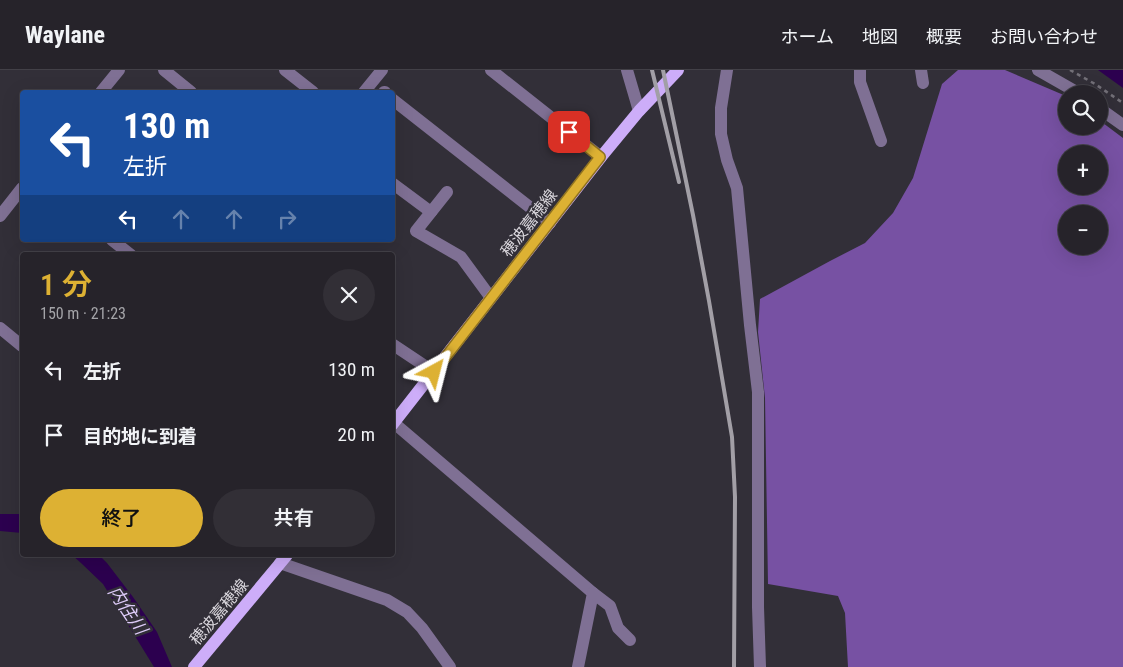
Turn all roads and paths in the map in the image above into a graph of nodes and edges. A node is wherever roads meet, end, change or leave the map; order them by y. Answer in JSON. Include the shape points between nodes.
{"nodes":[{"id":1,"x":120,"y":70,"type":"edge"},
{"id":2,"x":164,"y":70,"type":"edge"},
{"id":3,"x":284,"y":70,"type":"edge"},
{"id":4,"x":382,"y":70,"type":"edge"},
{"id":5,"x":492,"y":70,"type":"edge"},
{"id":6,"x":627,"y":70,"type":"edge"},
{"id":7,"x":678,"y":70,"type":"edge"},
{"id":8,"x":727,"y":70,"type":"edge"},
{"id":9,"x":860,"y":70,"type":"edge"},
{"id":10,"x":1038,"y":70,"type":"edge"},
{"id":11,"x":1070,"y":70,"type":"edge"},
{"id":12,"x":1064,"y":85,"type":"edge"},
{"id":13,"x":103,"y":90,"type":"edge"},
{"id":14,"x":189,"y":90,"type":"edge"},
{"id":15,"x":309,"y":90,"type":"edge"},
{"id":16,"x":366,"y":90,"type":"edge"},
{"id":17,"x":395,"y":101,"type":"edge"},
{"id":18,"x":1123,"y":103,"type":"edge"},
{"id":19,"x":639,"y":111,"type":"junction"},
{"id":20,"x":1108,"y":114,"type":"edge"},
{"id":21,"x":1123,"y":125,"type":"edge"},
{"id":22,"x":880,"y":141,"type":"dead end"},
{"id":23,"x":600,"y":157,"type":"junction"},
{"id":24,"x":395,"y":185,"type":"edge"},
{"id":25,"x":20,"y":191,"type":"edge"},
{"id":26,"x":447,"y":192,"type":"dead end"},
{"id":27,"x":431,"y":212,"type":"junction"},
{"id":28,"x":0,"y":216,"type":"edge"},
{"id":29,"x":550,"y":223,"type":"junction"},
{"id":30,"x":115,"y":242,"type":"edge"},
{"id":31,"x":127,"y":252,"type":"edge"},
{"id":32,"x":492,"y":298,"type":"junction"},
{"id":33,"x":0,"y":328,"type":"edge"},
{"id":34,"x":20,"y":344,"type":"edge"},
{"id":35,"x":395,"y":346,"type":"edge"},
{"id":36,"x":434,"y":372,"type":"junction"},
{"id":37,"x":395,"y":421,"type":"edge"},
{"id":38,"x":395,"y":426,"type":"edge"},
{"id":39,"x":284,"y":557,"type":"edge"},
{"id":40,"x":593,"y":593,"type":"junction"},
{"id":41,"x":630,"y":640,"type":"dead end"},
{"id":42,"x":194,"y":667,"type":"edge"},
{"id":43,"x":450,"y":667,"type":"edge"},
{"id":44,"x":578,"y":667,"type":"edge"},
{"id":45,"x":760,"y":667,"type":"edge"}],
"edges":[{"from":1,"to":13,"type":"street"},
{"from":2,"to":14,"type":"street"},
{"from":3,"to":15,"type":"street"},
{"from":4,"to":16,"type":"street"},
{"from":5,"to":23,"type":"street"},
{"from":6,"to":19,"type":"street"},
{"from":7,"to":19,"type":"main road","name":"穂波嘉穂線"},
{"from":8,"to":45,"type":"street","via":[[721,134],[737,188],[758,392]]},
{"from":9,"to":22,"type":"street","via":[[860,82]]},
{"from":10,"to":12,"type":"street"},
{"from":11,"to":18,"type":"path"},
{"from":17,"to":29,"type":"street"},
{"from":19,"to":23,"type":"main road","name":"穂波嘉穂線"},
{"from":20,"to":21,"type":"street"},
{"from":23,"to":29,"type":"main road","name":"穂波嘉穂線"},
{"from":24,"to":27,"type":"street"},
{"from":25,"to":28,"type":"street"},
{"from":26,"to":27,"type":"street"},
{"from":27,"to":32,"type":"street","via":[[416,230],[461,257]]},
{"from":29,"to":32,"type":"main road","name":"穂波嘉穂線"},
{"from":30,"to":31,"type":"street"},
{"from":32,"to":36,"type":"main road","name":"穂波嘉穂線"},
{"from":33,"to":34,"type":"street"},
{"from":35,"to":36,"type":"street"},
{"from":36,"to":37,"type":"main road","name":"穂波嘉穂線"},
{"from":38,"to":40,"type":"street"},
{"from":39,"to":42,"type":"main road","name":"穂波嘉穂線"},
{"from":39,"to":43,"type":"street","via":[[408,612]]},
{"from":40,"to":41,"type":"street","via":[[610,606],[618,628]]},
{"from":40,"to":44,"type":"street"}]}
